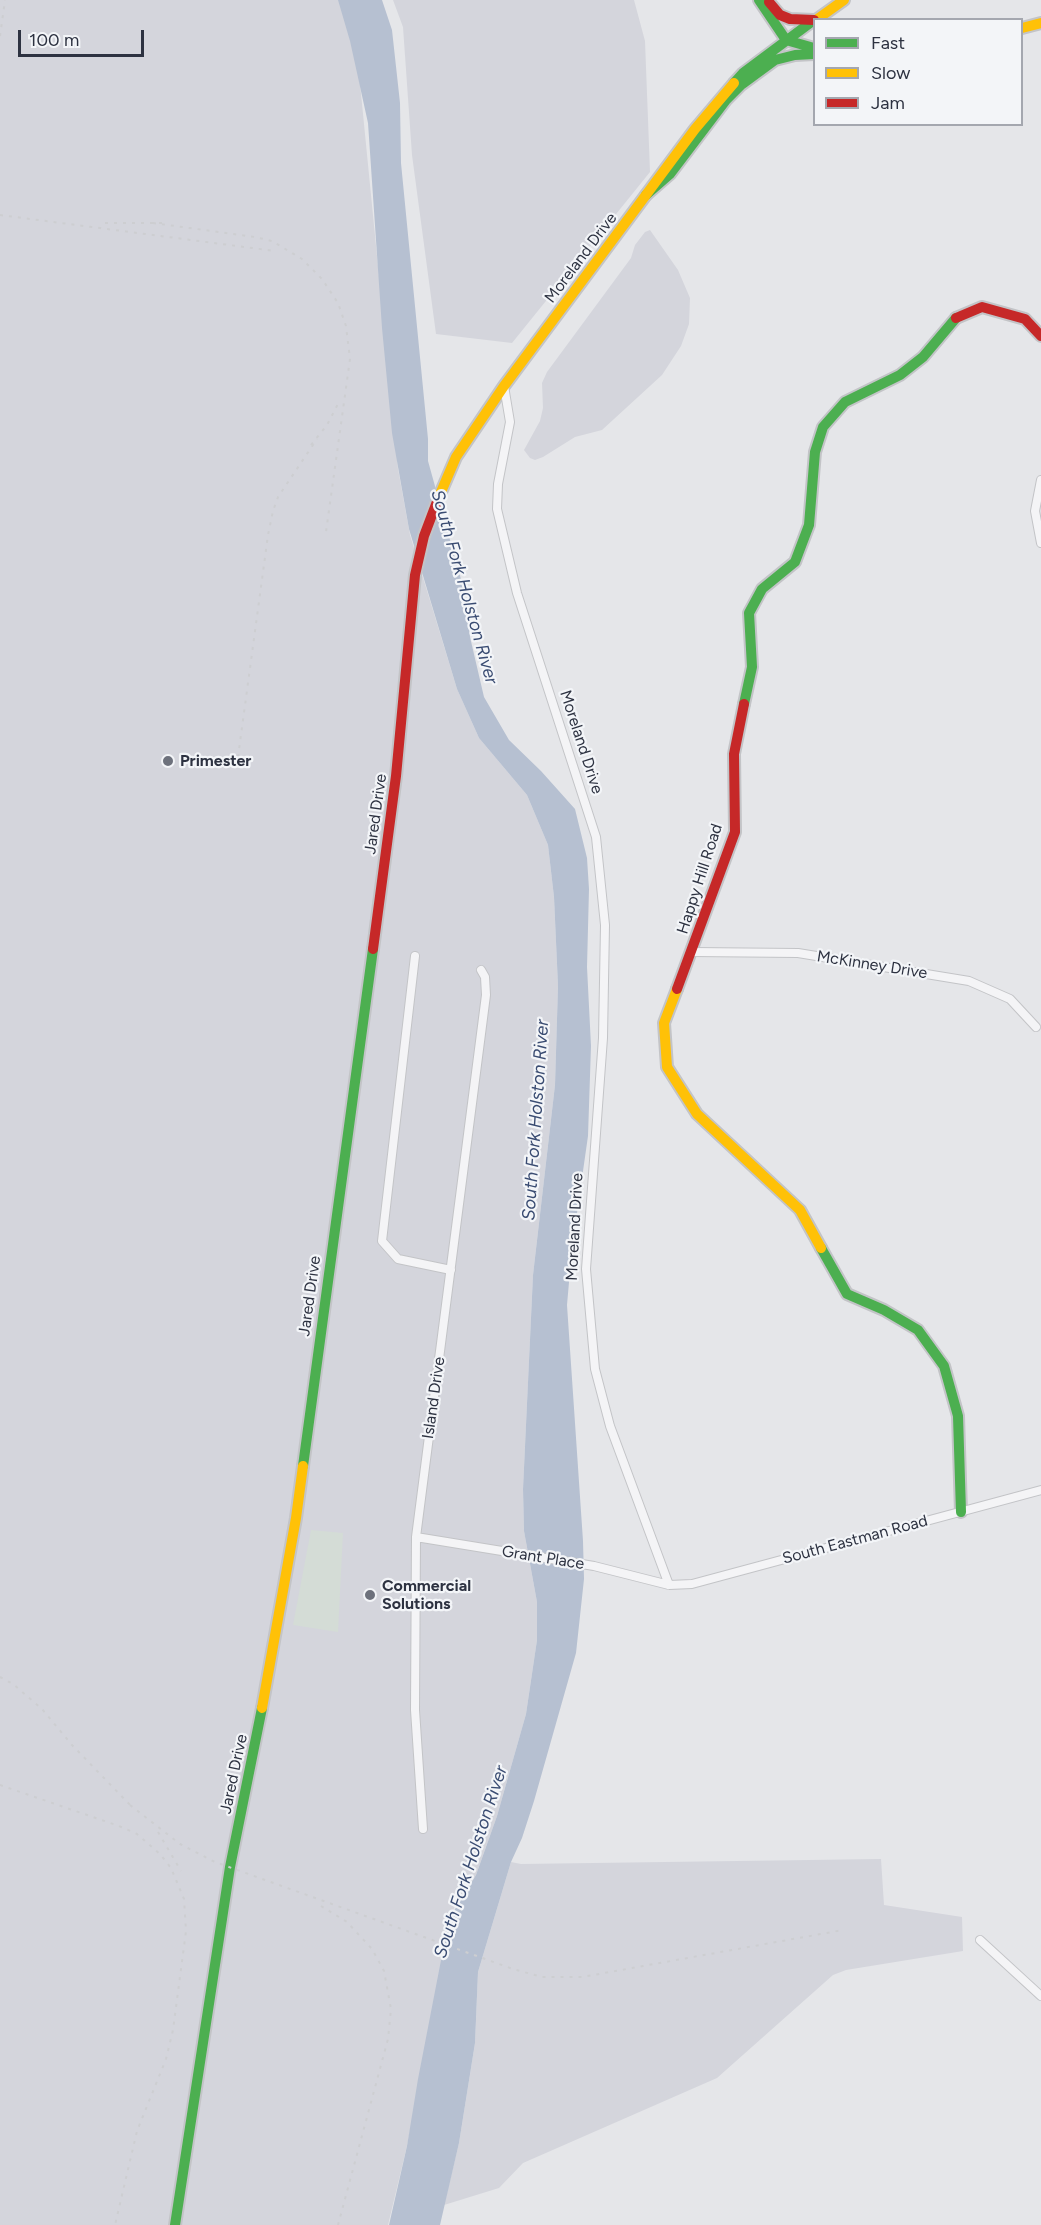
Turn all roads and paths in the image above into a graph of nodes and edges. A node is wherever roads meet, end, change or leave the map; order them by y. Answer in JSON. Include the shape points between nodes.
{"nodes":[{"id":1,"x":759,"y":0,"type":"edge"},
{"id":2,"x":768,"y":0,"type":"edge"},
{"id":3,"x":844,"y":0,"type":"edge"},
{"id":4,"x":818,"y":18,"type":"edge"},
{"id":5,"x":813,"y":20,"type":"edge"},
{"id":6,"x":813,"y":21,"type":"edge"},
{"id":7,"x":1041,"y":23,"type":"edge"},
{"id":8,"x":1023,"y":28,"type":"edge"},
{"id":9,"x":786,"y":40,"type":"junction"},
{"id":10,"x":813,"y":48,"type":"edge"},
{"id":11,"x":813,"y":54,"type":"edge"},
{"id":12,"x":646,"y":195,"type":"junction"},
{"id":13,"x":1041,"y":336,"type":"edge"},
{"id":14,"x":504,"y":386,"type":"junction"},
{"id":15,"x":1041,"y":480,"type":"edge"},
{"id":16,"x":1041,"y":543,"type":"edge"},
{"id":17,"x":692,"y":952,"type":"junction"},
{"id":18,"x":415,"y":956,"type":"dead end"},
{"id":19,"x":481,"y":970,"type":"dead end"},
{"id":20,"x":1036,"y":1027,"type":"dead end"},
{"id":21,"x":451,"y":1270,"type":"junction"},
{"id":22,"x":1041,"y":1490,"type":"edge"},
{"id":23,"x":961,"y":1512,"type":"junction"},
{"id":24,"x":416,"y":1537,"type":"junction"},
{"id":25,"x":669,"y":1585,"type":"junction"},
{"id":26,"x":423,"y":1829,"type":"dead end"},
{"id":27,"x":980,"y":1940,"type":"dead end"},
{"id":28,"x":1041,"y":1996,"type":"edge"},
{"id":29,"x":175,"y":2225,"type":"edge"}],
"edges":[{"from":1,"to":9,"type":"main road"},
{"from":2,"to":5,"type":"main road","via":[[780,15]]},
{"from":3,"to":4,"type":"main road","name":"Moreland Drive"},
{"from":6,"to":9,"type":"main road","name":"Moreland Drive"},
{"from":7,"to":8,"type":"main road"},
{"from":9,"to":10,"type":"main road"},
{"from":9,"to":12,"type":"main road","name":"Moreland Drive","via":[[743,73],[721,96]]},
{"from":11,"to":12,"type":"main road","via":[[775,60],[741,84],[670,174]]},
{"from":12,"to":14,"type":"main road","name":"Moreland Drive"},
{"from":13,"to":17,"type":"main road","name":"Happy Hill Road","via":[[1025,320],[982,308],[955,318],[923,357],[900,375],[844,402],[823,427],[815,452],[809,525],[795,562],[762,589],[749,613],[752,667],[734,754],[735,832]]},
{"from":14,"to":25,"type":"street","name":"Moreland Drive","via":[[510,422],[496,509],[517,593],[596,837],[605,925],[603,1038],[586,1269],[595,1369],[610,1426]]},
{"from":14,"to":29,"type":"main road","name":"Jared Drive","via":[[456,457],[434,505],[419,552],[396,776],[296,1518],[230,1866]]},
{"from":15,"to":16,"type":"street","via":[[1035,511]]},
{"from":17,"to":20,"type":"street","name":"McKinney Drive","via":[[798,953],[969,981],[1010,999]]},
{"from":17,"to":23,"type":"main road","name":"Happy Hill Road","via":[[664,1023],[667,1067],[697,1114],[800,1210],[847,1294],[918,1330],[944,1366],[958,1416]]},
{"from":18,"to":21,"type":"street","via":[[382,1241],[398,1259]]},
{"from":19,"to":21,"type":"street","name":"Island Drive","via":[[486,995]]},
{"from":21,"to":24,"type":"street","name":"Island Drive"},
{"from":22,"to":23,"type":"street","name":"South Eastman Road"},
{"from":23,"to":25,"type":"street","name":"South Eastman Road","via":[[692,1584]]},
{"from":24,"to":25,"type":"street","name":"Grant Place","via":[[584,1564]]},
{"from":24,"to":26,"type":"street","name":"Island Drive","via":[[415,1710]]},
{"from":27,"to":28,"type":"street"}]}
